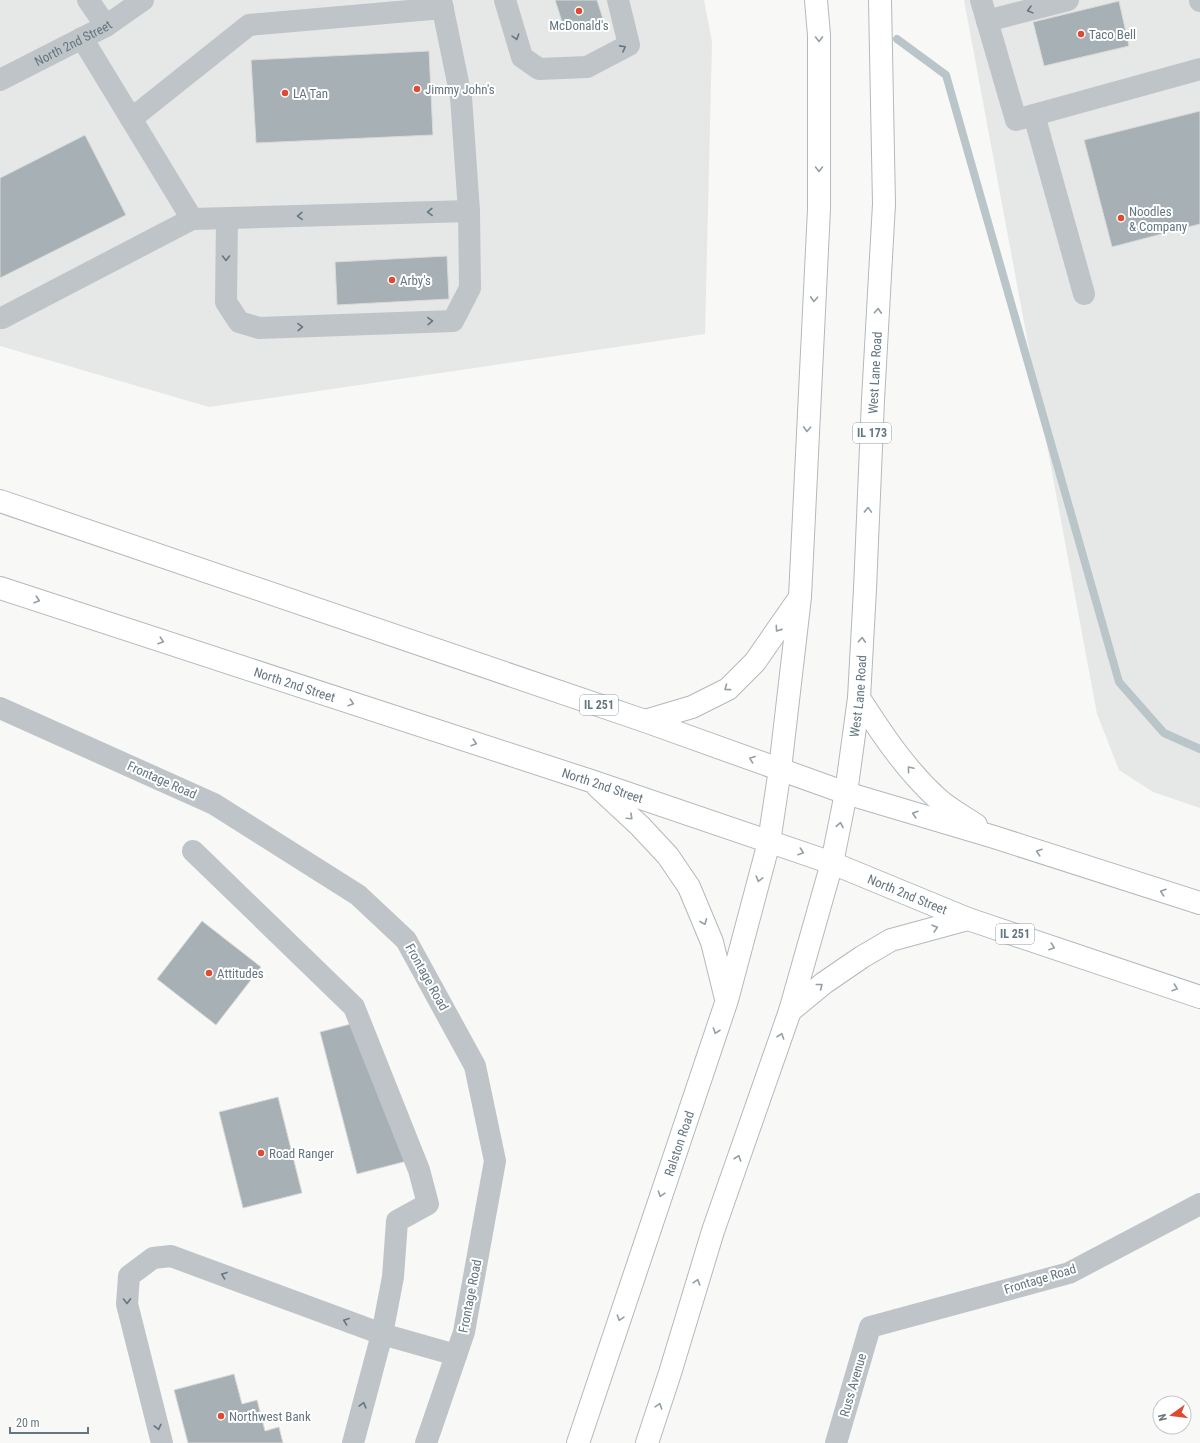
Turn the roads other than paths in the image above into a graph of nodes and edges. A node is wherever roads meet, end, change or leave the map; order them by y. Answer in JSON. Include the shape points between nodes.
{"nodes":[{"id":1,"x":88,"y":0,"type":"edge"},
{"id":2,"x":144,"y":0,"type":"edge"},
{"id":3,"x":505,"y":0,"type":"edge"},
{"id":4,"x":618,"y":0,"type":"edge"},
{"id":5,"x":816,"y":0,"type":"edge"},
{"id":6,"x":880,"y":0,"type":"edge"},
{"id":7,"x":981,"y":0,"type":"edge"},
{"id":8,"x":1068,"y":0,"type":"edge"},
{"id":9,"x":442,"y":4,"type":"edge"},
{"id":10,"x":987,"y":21,"type":"junction"},
{"id":11,"x":106,"y":26,"type":"junction"},
{"id":12,"x":82,"y":38,"type":"junction"},
{"id":13,"x":1200,"y":70,"type":"edge"},
{"id":14,"x":0,"y":80,"type":"edge"},
{"id":15,"x":1034,"y":115,"type":"junction"},
{"id":16,"x":131,"y":119,"type":"junction"},
{"id":17,"x":469,"y":211,"type":"junction"},
{"id":18,"x":227,"y":218,"type":"junction"},
{"id":19,"x":192,"y":219,"type":"junction"},
{"id":20,"x":1084,"y":294,"type":"dead end"},
{"id":21,"x":0,"y":318,"type":"edge"},
{"id":22,"x":0,"y":501,"type":"edge"},
{"id":23,"x":0,"y":588,"type":"edge"},
{"id":24,"x":800,"y":597,"type":"junction"},
{"id":25,"x":858,"y":698,"type":"junction"},
{"id":26,"x":0,"y":708,"type":"edge"},
{"id":27,"x":645,"y":721,"type":"junction"},
{"id":28,"x":780,"y":769,"type":"junction"},
{"id":29,"x":591,"y":781,"type":"junction"},
{"id":30,"x":846,"y":793,"type":"junction"},
{"id":31,"x":994,"y":837,"type":"junction"},
{"id":32,"x":769,"y":842,"type":"junction"},
{"id":33,"x":193,"y":851,"type":"dead end"},
{"id":34,"x":832,"y":863,"type":"junction"},
{"id":35,"x":1200,"y":903,"type":"edge"},
{"id":36,"x":968,"y":919,"type":"junction"},
{"id":37,"x":1200,"y":997,"type":"edge"},
{"id":38,"x":726,"y":1000,"type":"junction"},
{"id":39,"x":790,"y":1011,"type":"junction"},
{"id":40,"x":1200,"y":1204,"type":"edge"},
{"id":41,"x":870,"y":1327,"type":"joint"},
{"id":42,"x":382,"y":1334,"type":"junction"},
{"id":43,"x":456,"y":1355,"type":"junction"},
{"id":44,"x":162,"y":1443,"type":"edge"},
{"id":45,"x":353,"y":1443,"type":"edge"},
{"id":46,"x":426,"y":1443,"type":"edge"},
{"id":47,"x":578,"y":1443,"type":"edge"},
{"id":48,"x":647,"y":1443,"type":"edge"},
{"id":49,"x":836,"y":1443,"type":"edge"}],
"edges":[{"from":1,"to":11,"type":"street"},
{"from":2,"to":11,"type":"street","name":"North 2nd Street"},
{"from":3,"to":4,"type":"street","one_way":true,"via":[[522,57],[539,69],[587,67],[629,45]]},
{"from":5,"to":24,"type":"main road","one_way":true,"via":[[819,35],[819,210]]},
{"from":25,"to":6,"type":"main road","name":"West Lane Road","number":"IL 173","one_way":true,"via":[[884,204]]},
{"from":7,"to":10,"type":"street"},
{"from":8,"to":10,"type":"street","one_way":true},
{"from":9,"to":16,"type":"street","via":[[249,25]]},
{"from":9,"to":17,"type":"street","via":[[461,97]]},
{"from":10,"to":15,"type":"street","via":[[1016,120]]},
{"from":11,"to":12,"type":"street","name":"North 2nd Street"},
{"from":12,"to":14,"type":"street","name":"North 2nd Street"},
{"from":12,"to":16,"type":"street"},
{"from":13,"to":15,"type":"street"},
{"from":15,"to":20,"type":"street"},
{"from":16,"to":19,"type":"street"},
{"from":17,"to":18,"type":"street","one_way":true},
{"from":18,"to":17,"type":"street","one_way":true,"via":[[226,302],[239,322],[259,328],[453,321],[470,288]]},
{"from":18,"to":19,"type":"street"},
{"from":19,"to":21,"type":"street"},
{"from":22,"to":27,"type":"main road","number":"IL 251"},
{"from":23,"to":29,"type":"main road","name":"North 2nd Street","number":"IL 251","one_way":true},
{"from":24,"to":27,"type":"main road","one_way":true,"via":[[755,662],[728,689],[692,707]]},
{"from":24,"to":28,"type":"main road"},
{"from":25,"to":30,"type":"main road","name":"West Lane Road","number":"IL 173"},
{"from":31,"to":25,"type":"main road","one_way":true,"via":[[939,800],[910,770]]},
{"from":26,"to":43,"type":"street","name":"Frontage Road","via":[[214,804],[358,895],[406,940],[475,1066],[495,1161],[464,1332]]},
{"from":28,"to":27,"type":"main road","number":"IL 251","one_way":true},
{"from":28,"to":30,"type":"main road","number":"IL 251"},
{"from":28,"to":32,"type":"main road"},
{"from":29,"to":32,"type":"main road","name":"North 2nd Street","number":"IL 251"},
{"from":29,"to":38,"type":"main road","one_way":true,"via":[[668,856],[689,887],[712,942]]},
{"from":31,"to":30,"type":"main road","number":"IL 251","one_way":true},
{"from":34,"to":30,"type":"main road","name":"West Lane Road","number":"IL 173","one_way":true},
{"from":35,"to":31,"type":"main road","number":"IL 251","one_way":true},
{"from":32,"to":34,"type":"main road","name":"North 2nd Street","number":"IL 251","one_way":true},
{"from":32,"to":38,"type":"main road","name":"Ralston Road","one_way":true},
{"from":33,"to":42,"type":"street","via":[[354,1007],[419,1170],[428,1204],[397,1221],[393,1277]]},
{"from":34,"to":36,"type":"main road","name":"North 2nd Street","number":"IL 251"},
{"from":34,"to":39,"type":"main road"},
{"from":36,"to":37,"type":"main road","name":"North 2nd Street","number":"IL 251","one_way":true},
{"from":39,"to":36,"type":"main road","one_way":true,"via":[[824,983],[890,940]]},
{"from":38,"to":47,"type":"main road","name":"Ralston Road","one_way":true},
{"from":48,"to":39,"type":"main road","one_way":true,"via":[[713,1230]]},
{"from":40,"to":41,"type":"street","name":"Frontage Road","via":[[1069,1273]]},
{"from":41,"to":49,"type":"street","name":"Russ Avenue"},
{"from":42,"to":43,"type":"street"},
{"from":42,"to":44,"type":"street","one_way":true,"via":[[171,1256],[153,1258],[129,1276],[127,1304]]},
{"from":45,"to":42,"type":"street","one_way":true},
{"from":43,"to":46,"type":"street","name":"Frontage Road"}]}
